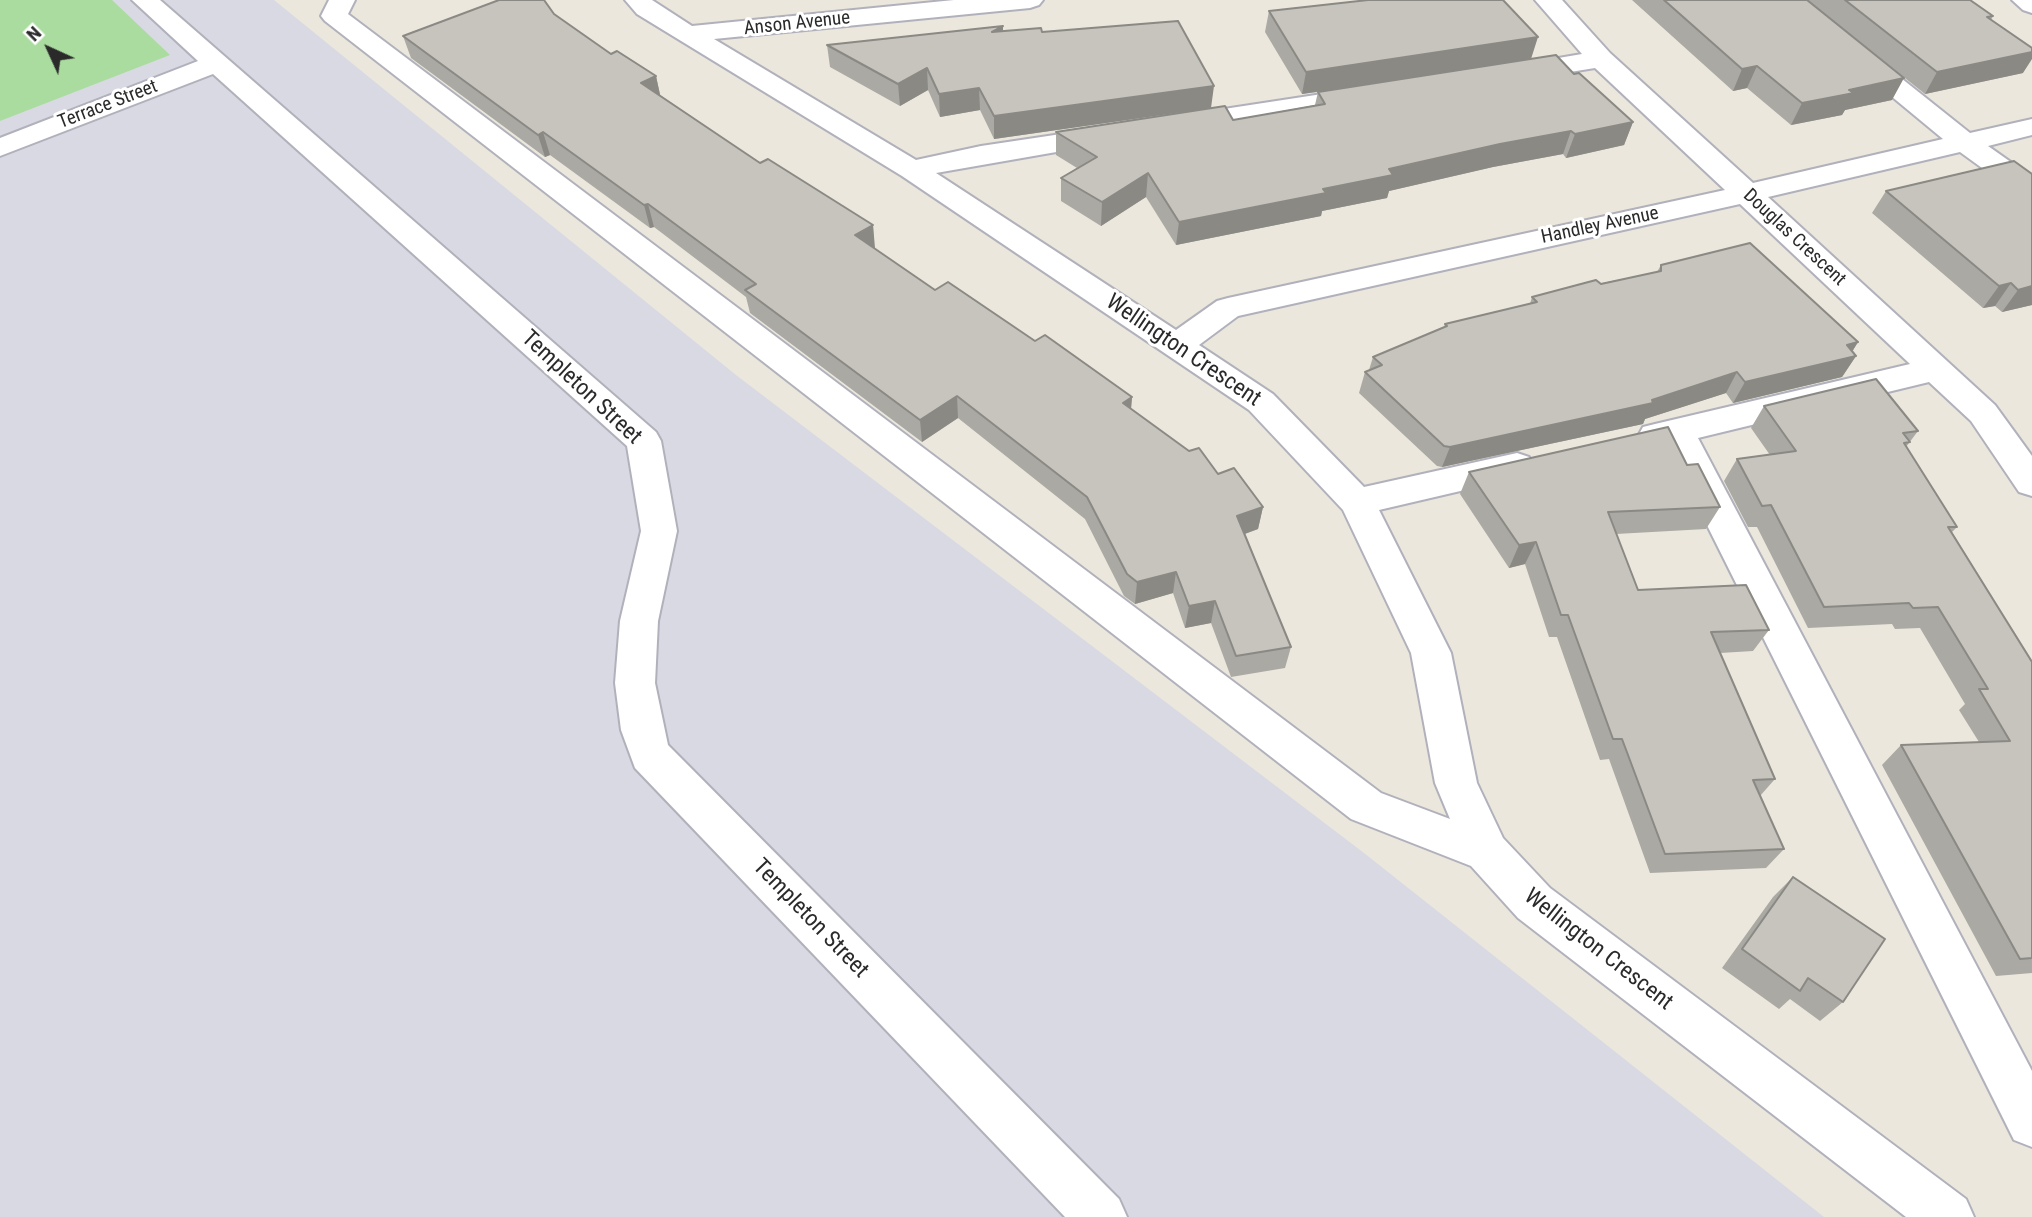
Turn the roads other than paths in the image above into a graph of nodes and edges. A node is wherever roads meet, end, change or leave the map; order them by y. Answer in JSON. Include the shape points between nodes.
{"nodes":[{"id":1,"x":145,"y":0,"type":"edge"},
{"id":2,"x":342,"y":0,"type":"edge"},
{"id":3,"x":638,"y":0,"type":"edge"},
{"id":4,"x":1030,"y":0,"type":"edge"},
{"id":5,"x":1548,"y":0,"type":"edge"},
{"id":6,"x":1788,"y":0,"type":"edge"},
{"id":7,"x":2025,"y":0,"type":"edge"},
{"id":8,"x":2032,"y":5,"type":"edge"},
{"id":9,"x":690,"y":34,"type":"junction"},
{"id":10,"x":1601,"y":59,"type":"junction"},
{"id":11,"x":217,"y":63,"type":"junction"},
{"id":12,"x":1492,"y":76,"type":"edge"},
{"id":13,"x":1395,"y":91,"type":"edge"},
{"id":14,"x":2032,"y":127,"type":"edge"},
{"id":15,"x":1964,"y":142,"type":"junction"},
{"id":16,"x":0,"y":148,"type":"edge"},
{"id":17,"x":912,"y":170,"type":"junction"},
{"id":18,"x":2032,"y":191,"type":"edge"},
{"id":19,"x":1745,"y":194,"type":"junction"},
{"id":20,"x":1177,"y":345,"type":"junction"},
{"id":21,"x":1935,"y":369,"type":"junction"},
{"id":22,"x":1677,"y":431,"type":"junction"},
{"id":23,"x":1624,"y":443,"type":"edge"},
{"id":24,"x":1544,"y":461,"type":"edge"},
{"id":25,"x":2032,"y":483,"type":"edge"},
{"id":26,"x":1357,"y":502,"type":"junction"},
{"id":27,"x":1487,"y":852,"type":"junction"},
{"id":28,"x":2032,"y":1122,"type":"edge"},
{"id":29,"x":1101,"y":1217,"type":"edge"},
{"id":30,"x":1948,"y":1217,"type":"edge"}],
"edges":[{"from":1,"to":11,"type":"street","name":"Templeton Street"},
{"from":2,"to":27,"type":"street","via":[[334,16],[1366,806]]},
{"from":3,"to":9,"type":"street","name":"Wellington Crescent"},
{"from":4,"to":9,"type":"street","name":"Anson Avenue"},
{"from":5,"to":10,"type":"street","name":"Douglas Crescent"},
{"from":6,"to":15,"type":"street"},
{"from":7,"to":8,"type":"street"},
{"from":9,"to":17,"type":"street","name":"Wellington Crescent"},
{"from":10,"to":12,"type":"street"},
{"from":10,"to":19,"type":"street","name":"Douglas Crescent"},
{"from":11,"to":16,"type":"street","name":"Terrace Street"},
{"from":11,"to":29,"type":"street","name":"Templeton Street","via":[[644,441],[659,531],[639,621],[635,683],[650,755]]},
{"from":13,"to":17,"type":"street","via":[[981,155]]},
{"from":14,"to":15,"type":"street","name":"Handley Avenue"},
{"from":15,"to":18,"type":"street"},
{"from":15,"to":19,"type":"street","name":"Handley Avenue"},
{"from":17,"to":20,"type":"street","name":"Wellington Crescent"},
{"from":19,"to":20,"type":"street","name":"Handley Avenue","via":[[1228,308]]},
{"from":19,"to":21,"type":"street","name":"Douglas Crescent"},
{"from":20,"to":26,"type":"street","name":"Wellington Crescent","via":[[1261,402]]},
{"from":21,"to":22,"type":"street"},
{"from":21,"to":25,"type":"street","name":"Douglas Crescent","via":[[1983,413]]},
{"from":22,"to":23,"type":"street"},
{"from":22,"to":28,"type":"street"},
{"from":24,"to":26,"type":"street"},
{"from":26,"to":27,"type":"street","name":"Wellington Crescent","via":[[1430,653],[1456,783]]},
{"from":27,"to":30,"type":"street","name":"Wellington Crescent","via":[[1534,904]]}]}
